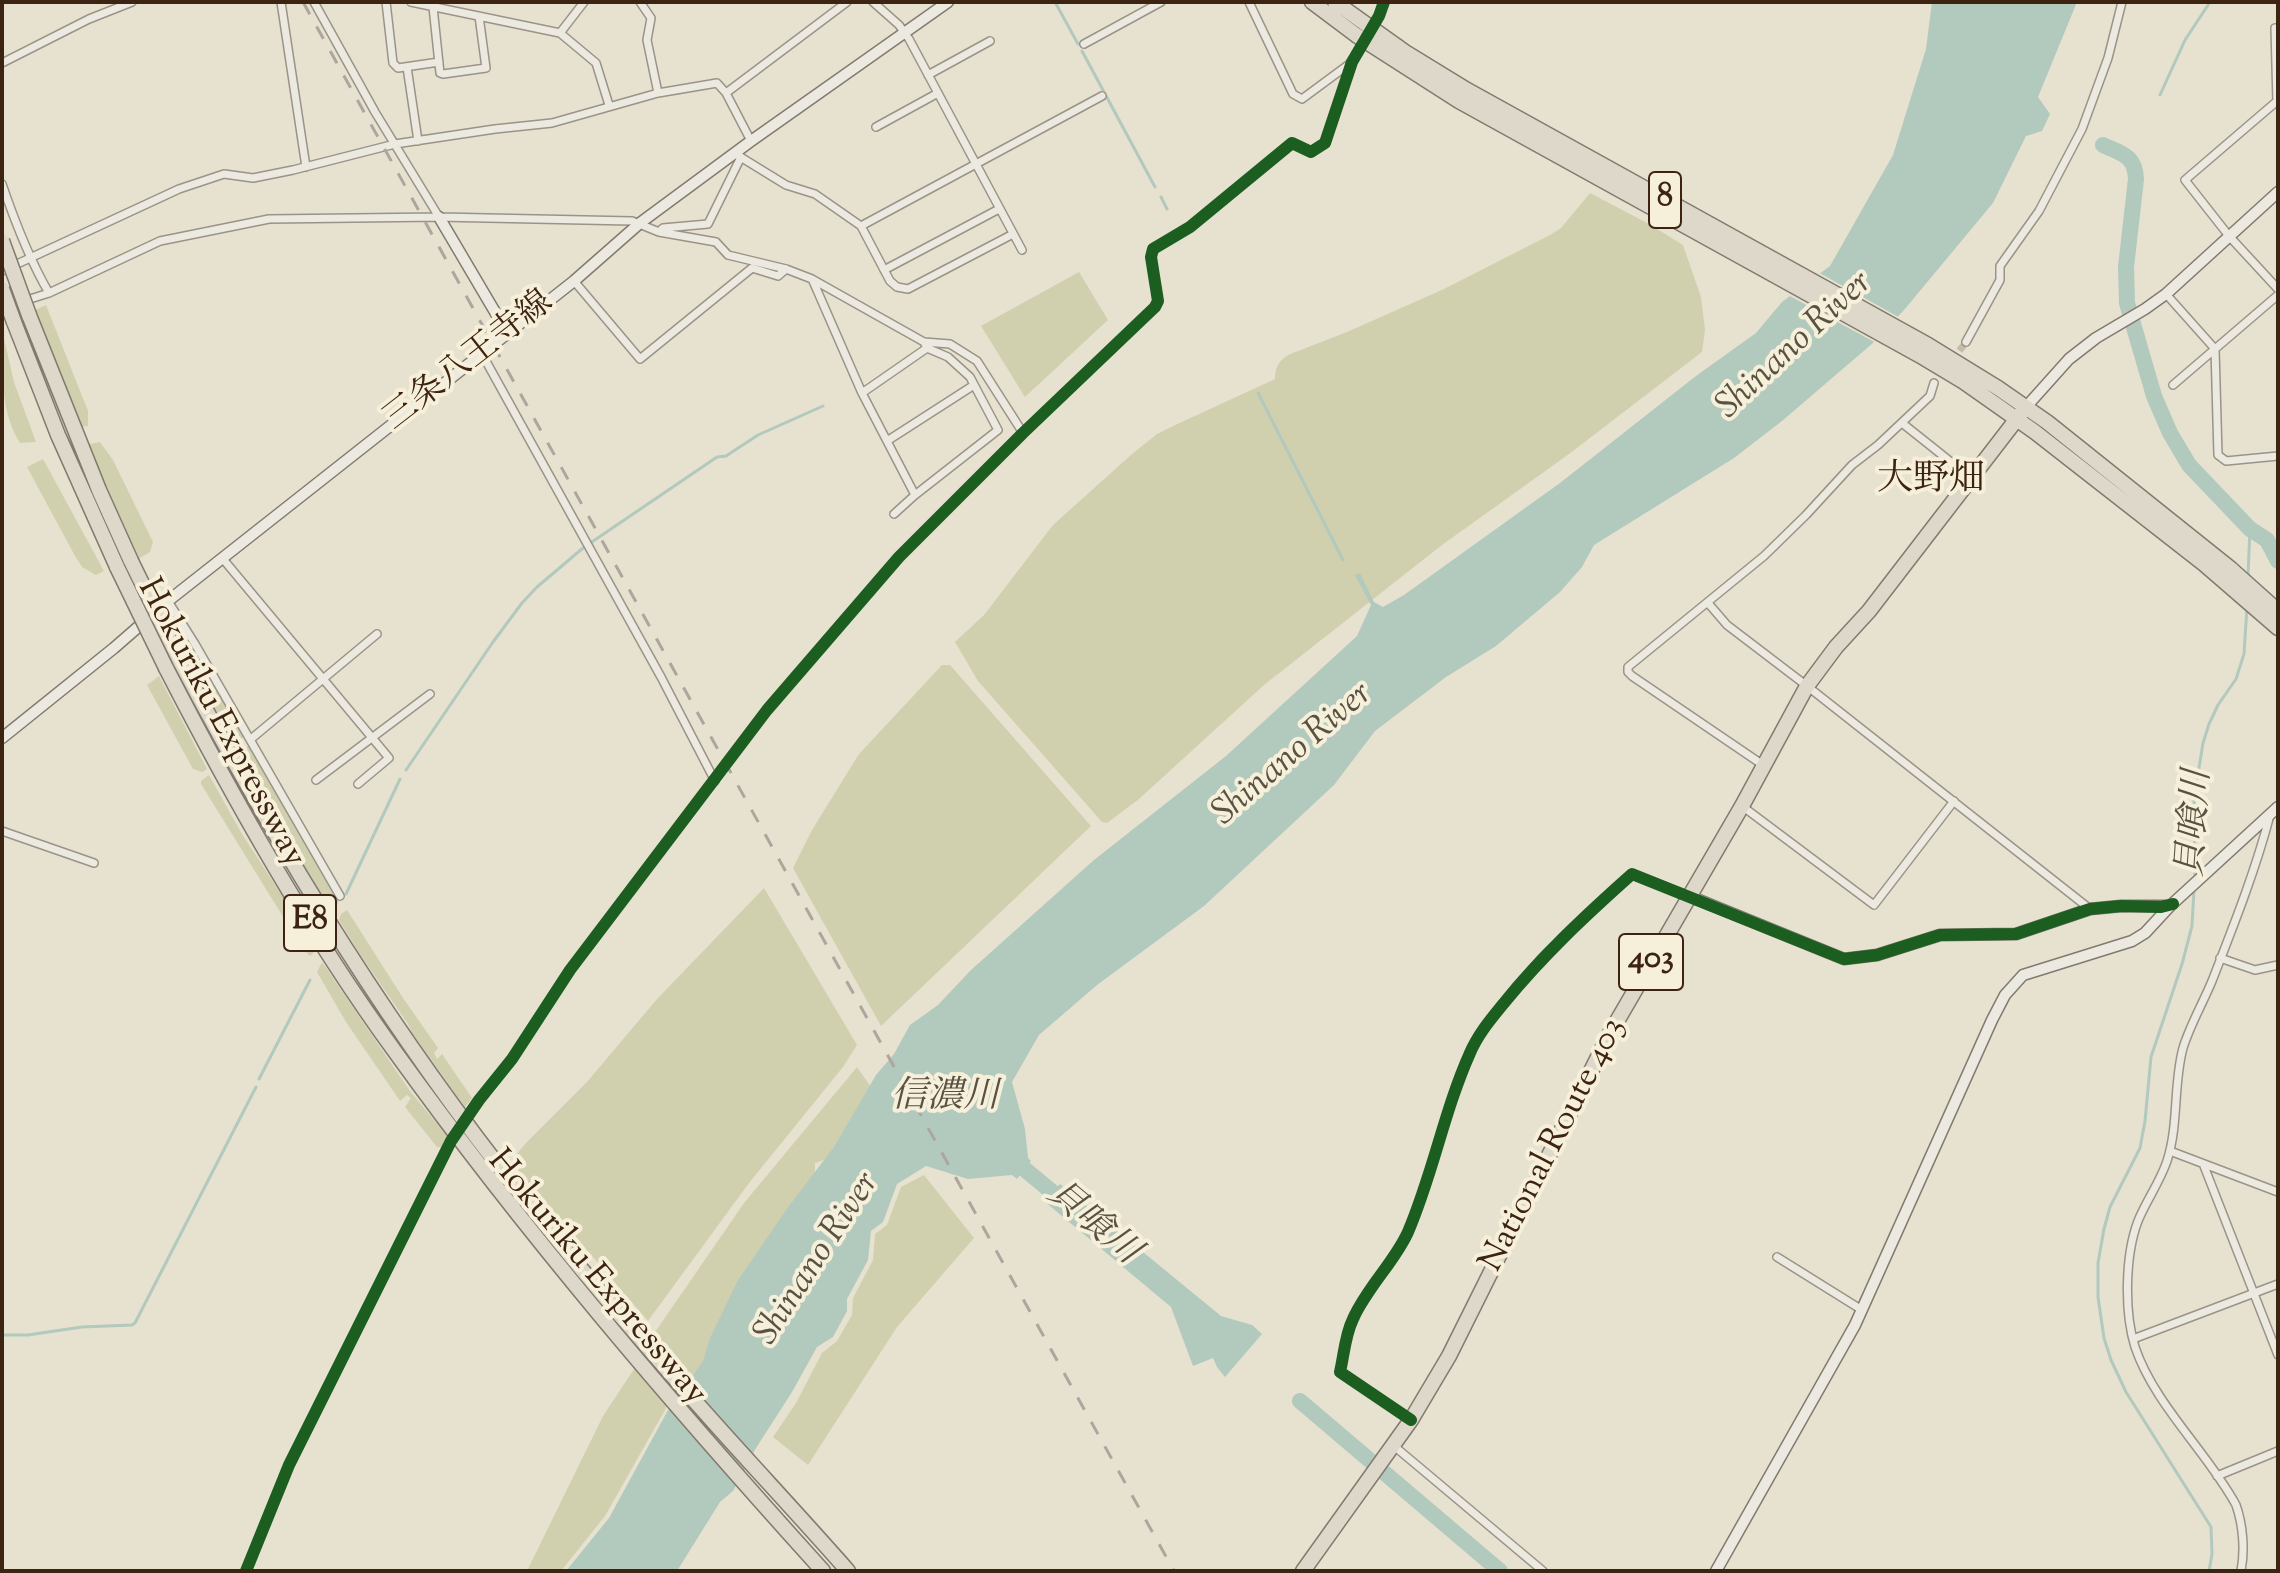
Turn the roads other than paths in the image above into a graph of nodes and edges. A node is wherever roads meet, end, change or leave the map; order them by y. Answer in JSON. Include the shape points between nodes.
{"nodes":[{"id":1,"x":132,"y":2,"type":"edge"},
{"id":2,"x":281,"y":2,"type":"edge"},
{"id":3,"x":314,"y":2,"type":"edge"},
{"id":4,"x":386,"y":2,"type":"edge"},
{"id":5,"x":411,"y":2,"type":"edge"},
{"id":6,"x":584,"y":2,"type":"edge"},
{"id":7,"x":640,"y":2,"type":"edge"},
{"id":8,"x":847,"y":2,"type":"edge"},
{"id":9,"x":873,"y":2,"type":"edge"},
{"id":10,"x":948,"y":2,"type":"edge"},
{"id":11,"x":1161,"y":2,"type":"edge"},
{"id":12,"x":1249,"y":2,"type":"edge"},
{"id":13,"x":1312,"y":2,"type":"edge"},
{"id":14,"x":1335,"y":2,"type":"edge"},
{"id":15,"x":1384,"y":2,"type":"edge"},
{"id":16,"x":2122,"y":2,"type":"edge"},
{"id":17,"x":433,"y":7,"type":"junction"},
{"id":18,"x":479,"y":16,"type":"junction"},
{"id":19,"x":1379,"y":16,"type":"dead end"},
{"id":20,"x":2278,"y":28,"type":"edge"},
{"id":21,"x":905,"y":32,"type":"junction"},
{"id":22,"x":560,"y":33,"type":"junction"},
{"id":23,"x":990,"y":41,"type":"dead end"},
{"id":24,"x":1084,"y":44,"type":"dead end"},
{"id":25,"x":1402,"y":58,"type":"junction"},
{"id":26,"x":439,"y":62,"type":"junction"},
{"id":27,"x":2,"y":63,"type":"edge"},
{"id":28,"x":407,"y":67,"type":"junction"},
{"id":29,"x":928,"y":75,"type":"junction"},
{"id":30,"x":658,"y":93,"type":"junction"},
{"id":31,"x":726,"y":93,"type":"junction"},
{"id":32,"x":938,"y":93,"type":"junction"},
{"id":33,"x":1102,"y":96,"type":"dead end"},
{"id":34,"x":2277,"y":103,"type":"edge"},
{"id":35,"x":609,"y":105,"type":"junction"},
{"id":36,"x":876,"y":127,"type":"dead end"},
{"id":37,"x":418,"y":141,"type":"junction"},
{"id":38,"x":751,"y":141,"type":"junction"},
{"id":39,"x":395,"y":144,"type":"junction"},
{"id":40,"x":738,"y":155,"type":"junction"},
{"id":41,"x":976,"y":165,"type":"junction"},
{"id":42,"x":306,"y":167,"type":"junction"},
{"id":43,"x":2,"y":184,"type":"edge"},
{"id":44,"x":2278,"y":192,"type":"edge"},
{"id":45,"x":999,"y":209,"type":"junction"},
{"id":46,"x":439,"y":217,"type":"junction"},
{"id":47,"x":640,"y":223,"type":"junction"},
{"id":48,"x":861,"y":226,"type":"junction"},
{"id":49,"x":659,"y":232,"type":"junction"},
{"id":50,"x":1013,"y":234,"type":"junction"},
{"id":51,"x":2229,"y":236,"type":"junction"},
{"id":52,"x":2,"y":241,"type":"edge"},
{"id":53,"x":1022,"y":250,"type":"dead end"},
{"id":54,"x":30,"y":260,"type":"junction"},
{"id":55,"x":786,"y":269,"type":"junction"},
{"id":56,"x":884,"y":270,"type":"junction"},
{"id":57,"x":2,"y":271,"type":"edge"},
{"id":58,"x":812,"y":279,"type":"junction"},
{"id":59,"x":574,"y":281,"type":"junction"},
{"id":60,"x":2,"y":289,"type":"edge"},
{"id":61,"x":2278,"y":292,"type":"edge"},
{"id":62,"x":49,"y":293,"type":"junction"},
{"id":63,"x":2166,"y":294,"type":"junction"},
{"id":64,"x":2,"y":308,"type":"edge"},
{"id":65,"x":508,"y":334,"type":"junction"},
{"id":66,"x":1966,"y":342,"type":"tunnel mouth"},
{"id":67,"x":926,"y":345,"type":"junction"},
{"id":68,"x":2215,"y":349,"type":"junction"},
{"id":69,"x":482,"y":354,"type":"junction"},
{"id":70,"x":1934,"y":383,"type":"dead end"},
{"id":71,"x":974,"y":385,"type":"junction"},
{"id":72,"x":2173,"y":385,"type":"dead end"},
{"id":73,"x":862,"y":393,"type":"junction"},
{"id":74,"x":2021,"y":413,"type":"junction"},
{"id":75,"x":1902,"y":423,"type":"junction"},
{"id":76,"x":1023,"y":433,"type":"junction"},
{"id":77,"x":887,"y":441,"type":"junction"},
{"id":78,"x":2278,"y":456,"type":"edge"},
{"id":79,"x":1971,"y":478,"type":"junction"},
{"id":80,"x":915,"y":495,"type":"junction"},
{"id":81,"x":894,"y":514,"type":"dead end"},
{"id":82,"x":223,"y":559,"type":"junction"},
{"id":83,"x":168,"y":601,"type":"junction"},
{"id":84,"x":1708,"y":603,"type":"junction"},
{"id":85,"x":2275,"y":616,"type":"edge"},
{"id":86,"x":377,"y":634,"type":"dead end"},
{"id":87,"x":323,"y":678,"type":"junction"},
{"id":88,"x":1807,"y":686,"type":"junction"},
{"id":89,"x":430,"y":694,"type":"dead end"},
{"id":90,"x":372,"y":737,"type":"junction"},
{"id":91,"x":2,"y":738,"type":"edge"},
{"id":92,"x":251,"y":739,"type":"junction"},
{"id":93,"x":1763,"y":765,"type":"junction"},
{"id":94,"x":316,"y":780,"type":"dead end"},
{"id":95,"x":715,"y":781,"type":"junction"},
{"id":96,"x":358,"y":784,"type":"dead end"},
{"id":97,"x":1954,"y":801,"type":"junction"},
{"id":98,"x":1742,"y":806,"type":"junction"},
{"id":99,"x":2274,"y":810,"type":"edge"},
{"id":100,"x":2,"y":831,"type":"edge"},
{"id":101,"x":94,"y":863,"type":"dead end"},
{"id":102,"x":340,"y":896,"type":"dead end"},
{"id":103,"x":1689,"y":896,"type":"junction"},
{"id":104,"x":2172,"y":905,"type":"junction"},
{"id":105,"x":2090,"y":909,"type":"junction"},
{"id":106,"x":2220,"y":958,"type":"junction"},
{"id":107,"x":2278,"y":965,"type":"edge"},
{"id":108,"x":470,"y":1113,"type":"dead end"},
{"id":109,"x":451,"y":1141,"type":"dead end"},
{"id":110,"x":2170,"y":1151,"type":"junction"},
{"id":111,"x":2204,"y":1166,"type":"junction"},
{"id":112,"x":2278,"y":1192,"type":"edge"},
{"id":113,"x":1777,"y":1257,"type":"dead end"},
{"id":114,"x":2278,"y":1284,"type":"edge"},
{"id":115,"x":2254,"y":1293,"type":"junction"},
{"id":116,"x":1862,"y":1310,"type":"junction"},
{"id":117,"x":2133,"y":1339,"type":"junction"},
{"id":118,"x":2278,"y":1355,"type":"edge"},
{"id":119,"x":1411,"y":1420,"type":"junction"},
{"id":120,"x":1390,"y":1447,"type":"junction"},
{"id":121,"x":2278,"y":1451,"type":"edge"},
{"id":122,"x":2217,"y":1476,"type":"junction"},
{"id":123,"x":246,"y":1571,"type":"edge"},
{"id":124,"x":823,"y":1571,"type":"edge"},
{"id":125,"x":848,"y":1571,"type":"edge"},
{"id":126,"x":1303,"y":1571,"type":"edge"},
{"id":127,"x":1543,"y":1571,"type":"edge"},
{"id":128,"x":1716,"y":1571,"type":"edge"},
{"id":129,"x":2241,"y":1571,"type":"edge"}],
"edges":[{"from":1,"to":27,"type":"street"},
{"from":2,"to":42,"type":"street"},
{"from":3,"to":39,"type":"street"},
{"from":4,"to":28,"type":"street","via":[[393,63]]},
{"from":5,"to":17,"type":"street"},
{"from":6,"to":22,"type":"street"},
{"from":7,"to":30,"type":"street","via":[[651,18],[647,40]]},
{"from":8,"to":31,"type":"street"},
{"from":9,"to":21,"type":"street"},
{"from":10,"to":21,"type":"street","name":"三条八王寺線"},
{"from":11,"to":24,"type":"street"},
{"from":12,"to":76,"type":"street","via":[[1293,94],[1302,99],[1354,58],[1325,143],[1311,152],[1292,143],[1200,219],[1153,249],[1155,307]]},
{"from":13,"to":25,"type":"highway","number":"8"},
{"from":14,"to":25,"type":"highway","number":"8"},
{"from":15,"to":19,"type":"street"},
{"from":16,"to":66,"type":"street","via":[[2082,129],[2039,211],[2000,266],[2000,280]]},
{"from":17,"to":18,"type":"street"},
{"from":17,"to":26,"type":"street"},
{"from":18,"to":22,"type":"street"},
{"from":18,"to":26,"type":"street","via":[[486,68],[443,74]]},
{"from":20,"to":34,"type":"street"},
{"from":21,"to":29,"type":"street"},
{"from":21,"to":38,"type":"street","name":"三条八王寺線"},
{"from":22,"to":35,"type":"street","via":[[596,63]]},
{"from":23,"to":29,"type":"street"},
{"from":25,"to":74,"type":"highway","number":"8","via":[[1489,118],[1924,350],[1964,382]]},
{"from":26,"to":28,"type":"street"},
{"from":28,"to":37,"type":"street"},
{"from":29,"to":32,"type":"street"},
{"from":30,"to":31,"type":"street","via":[[717,83]]},
{"from":30,"to":35,"type":"street"},
{"from":31,"to":38,"type":"street"},
{"from":32,"to":36,"type":"street"},
{"from":32,"to":41,"type":"street"},
{"from":33,"to":41,"type":"street"},
{"from":34,"to":51,"type":"street","via":[[2185,180]]},
{"from":35,"to":37,"type":"street","via":[[552,123]]},
{"from":37,"to":39,"type":"street"},
{"from":38,"to":40,"type":"street","name":"三条八王寺線"},
{"from":39,"to":42,"type":"street"},
{"from":39,"to":46,"type":"street"},
{"from":40,"to":47,"type":"street","name":"三条八王寺線"},
{"from":40,"to":48,"type":"street","via":[[786,185],[815,194]]},
{"from":40,"to":49,"type":"street","via":[[708,224]]},
{"from":41,"to":45,"type":"street"},
{"from":41,"to":48,"type":"street"},
{"from":42,"to":54,"type":"street","via":[[253,178],[224,174],[196,183]]},
{"from":43,"to":54,"type":"street"},
{"from":44,"to":51,"type":"street"},
{"from":45,"to":50,"type":"street"},
{"from":45,"to":56,"type":"street"},
{"from":46,"to":47,"type":"street"},
{"from":46,"to":62,"type":"street","via":[[269,219],[160,241]]},
{"from":46,"to":65,"type":"street"},
{"from":47,"to":49,"type":"street"},
{"from":47,"to":59,"type":"street","name":"三条八王寺線"},
{"from":48,"to":56,"type":"street"},
{"from":49,"to":55,"type":"street","via":[[716,242],[728,255]]},
{"from":50,"to":53,"type":"street"},
{"from":50,"to":56,"type":"street","via":[[908,289],[897,287]]},
{"from":51,"to":61,"type":"street"},
{"from":51,"to":63,"type":"street"},
{"from":52,"to":125,"type":"highway","name":"Hokuriku Expressway","number":"E8","bridge":true,"via":[[131,561],[217,733],[312,896],[408,1043],[520,1193],[636,1333]]},
{"from":54,"to":57,"type":"street"},
{"from":54,"to":62,"type":"street"},
{"from":55,"to":58,"type":"street"},
{"from":55,"to":59,"type":"street","via":[[778,276],[752,268],[640,359]]},
{"from":58,"to":67,"type":"street"},
{"from":58,"to":73,"type":"street"},
{"from":59,"to":65,"type":"street","name":"三条八王寺線"},
{"from":60,"to":124,"type":"highway","name":"Hokuriku Expressway","number":"E8","bridge":true,"via":[[117,567],[166,668],[290,892],[394,1051],[478,1164],[572,1283]]},
{"from":61,"to":68,"type":"street"},
{"from":62,"to":64,"type":"street"},
{"from":63,"to":68,"type":"street"},
{"from":63,"to":74,"type":"street","via":[[2069,359]]},
{"from":65,"to":69,"type":"street","name":"三条八王寺線"},
{"from":67,"to":71,"type":"street","via":[[948,357]]},
{"from":67,"to":73,"type":"street"},
{"from":67,"to":76,"type":"street","via":[[950,344],[977,361]]},
{"from":68,"to":72,"type":"street"},
{"from":68,"to":78,"type":"street","via":[[2218,455],[2226,461]]},
{"from":69,"to":82,"type":"street","name":"三条八王寺線"},
{"from":69,"to":95,"type":"street"},
{"from":70,"to":75,"type":"street","via":[[1930,396]]},
{"from":71,"to":77,"type":"street"},
{"from":71,"to":80,"type":"street","via":[[998,430]]},
{"from":73,"to":77,"type":"street"},
{"from":74,"to":79,"type":"highway","name":"National Route 403","number":"403"},
{"from":74,"to":85,"type":"highway","number":"8"},
{"from":75,"to":79,"type":"street"},
{"from":75,"to":84,"type":"street"},
{"from":76,"to":95,"type":"street","via":[[899,557],[767,710]]},
{"from":77,"to":80,"type":"street"},
{"from":79,"to":88,"type":"highway","name":"National Route 403","number":"403"},
{"from":80,"to":81,"type":"street"},
{"from":82,"to":83,"type":"street","name":"三条八王寺線"},
{"from":82,"to":87,"type":"street"},
{"from":83,"to":91,"type":"street","name":"三条八王寺線"},
{"from":83,"to":92,"type":"street"},
{"from":84,"to":88,"type":"street","via":[[1727,625]]},
{"from":84,"to":93,"type":"street","via":[[1628,672]]},
{"from":86,"to":87,"type":"street"},
{"from":87,"to":90,"type":"street"},
{"from":87,"to":92,"type":"street"},
{"from":88,"to":93,"type":"highway","name":"National Route 403","number":"403"},
{"from":88,"to":97,"type":"street"},
{"from":89,"to":90,"type":"street"},
{"from":90,"to":94,"type":"street"},
{"from":90,"to":96,"type":"street","via":[[389,758]]},
{"from":92,"to":102,"type":"street"},
{"from":93,"to":98,"type":"highway","name":"National Route 403","number":"403"},
{"from":95,"to":108,"type":"street","via":[[570,970]]},
{"from":97,"to":98,"type":"street","via":[[1874,905]]},
{"from":97,"to":105,"type":"street"},
{"from":98,"to":103,"type":"highway","name":"National Route 403","number":"403"},
{"from":99,"to":104,"type":"street"},
{"from":99,"to":106,"type":"street"},
{"from":100,"to":101,"type":"street"},
{"from":103,"to":105,"type":"street","via":[[1844,959],[1877,955],[1940,935],[2016,934]]},
{"from":103,"to":119,"type":"highway","name":"National Route 403","number":"403","via":[[1609,1035],[1449,1356]]},
{"from":103,"to":119,"type":"street","via":[[1632,874],[1541,959],[1471,1050],[1417,1210],[1406,1237],[1354,1316],[1340,1372]]},
{"from":104,"to":105,"type":"street"},
{"from":104,"to":116,"type":"street","via":[[2132,941],[2023,975],[2005,995]]},
{"from":106,"to":107,"type":"street","via":[[2255,970]]},
{"from":106,"to":110,"type":"street","via":[[2184,1044]]},
{"from":109,"to":123,"type":"street","via":[[289,1465]]},
{"from":110,"to":111,"type":"street"},
{"from":110,"to":117,"type":"street","via":[[2132,1242],[2128,1310]]},
{"from":111,"to":112,"type":"street"},
{"from":111,"to":115,"type":"street"},
{"from":113,"to":116,"type":"street"},
{"from":114,"to":115,"type":"street"},
{"from":115,"to":117,"type":"street"},
{"from":115,"to":118,"type":"street"},
{"from":116,"to":128,"type":"street"},
{"from":117,"to":122,"type":"street","via":[[2150,1378]]},
{"from":119,"to":120,"type":"highway","name":"National Route 403","number":"403"},
{"from":120,"to":126,"type":"highway","name":"National Route 403","number":"403"},
{"from":120,"to":127,"type":"street"},
{"from":121,"to":122,"type":"street"},
{"from":122,"to":129,"type":"street","via":[[2240,1516]]}]}
